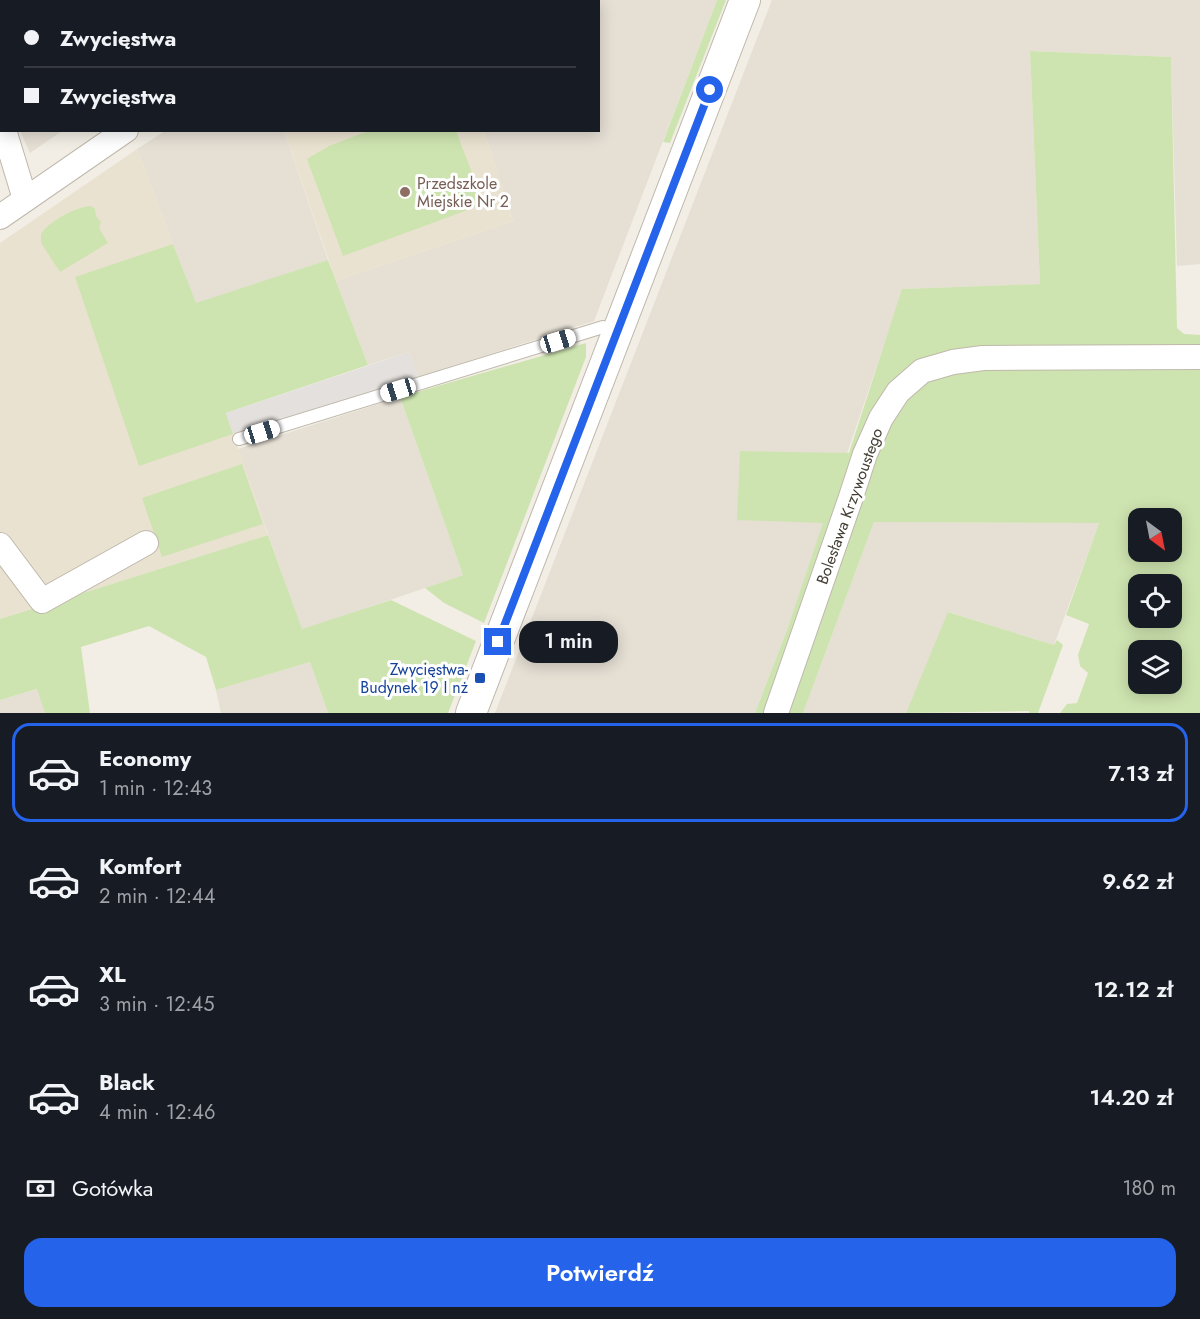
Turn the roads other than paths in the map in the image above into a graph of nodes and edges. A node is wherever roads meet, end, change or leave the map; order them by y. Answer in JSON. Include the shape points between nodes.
{"nodes":[{"id":1,"x":745,"y":0,"type":"edge"},
{"id":2,"x":5,"y":132,"type":"edge"},
{"id":3,"x":123,"y":132,"type":"edge"},
{"id":4,"x":25,"y":199,"type":"junction"},
{"id":5,"x":0,"y":216,"type":"edge"},
{"id":6,"x":616,"y":332,"type":"junction"},
{"id":7,"x":1200,"y":357,"type":"edge"},
{"id":8,"x":239,"y":439,"type":"dead end"},
{"id":9,"x":146,"y":543,"type":"dead end"},
{"id":10,"x":0,"y":545,"type":"edge"},
{"id":11,"x":471,"y":713,"type":"edge"},
{"id":12,"x":776,"y":713,"type":"edge"}],
"edges":[{"from":1,"to":6,"type":"street"},
{"from":2,"to":4,"type":"street"},
{"from":3,"to":4,"type":"street"},
{"from":4,"to":5,"type":"street"},
{"from":6,"to":8,"type":"lane","via":[[603,327]]},
{"from":6,"to":11,"type":"street"},
{"from":7,"to":12,"type":"street","name":"Bolesława Krzywoustego","via":[[983,357],[922,371],[898,392],[865,454]]},
{"from":9,"to":10,"type":"street","via":[[42,601]]}]}
